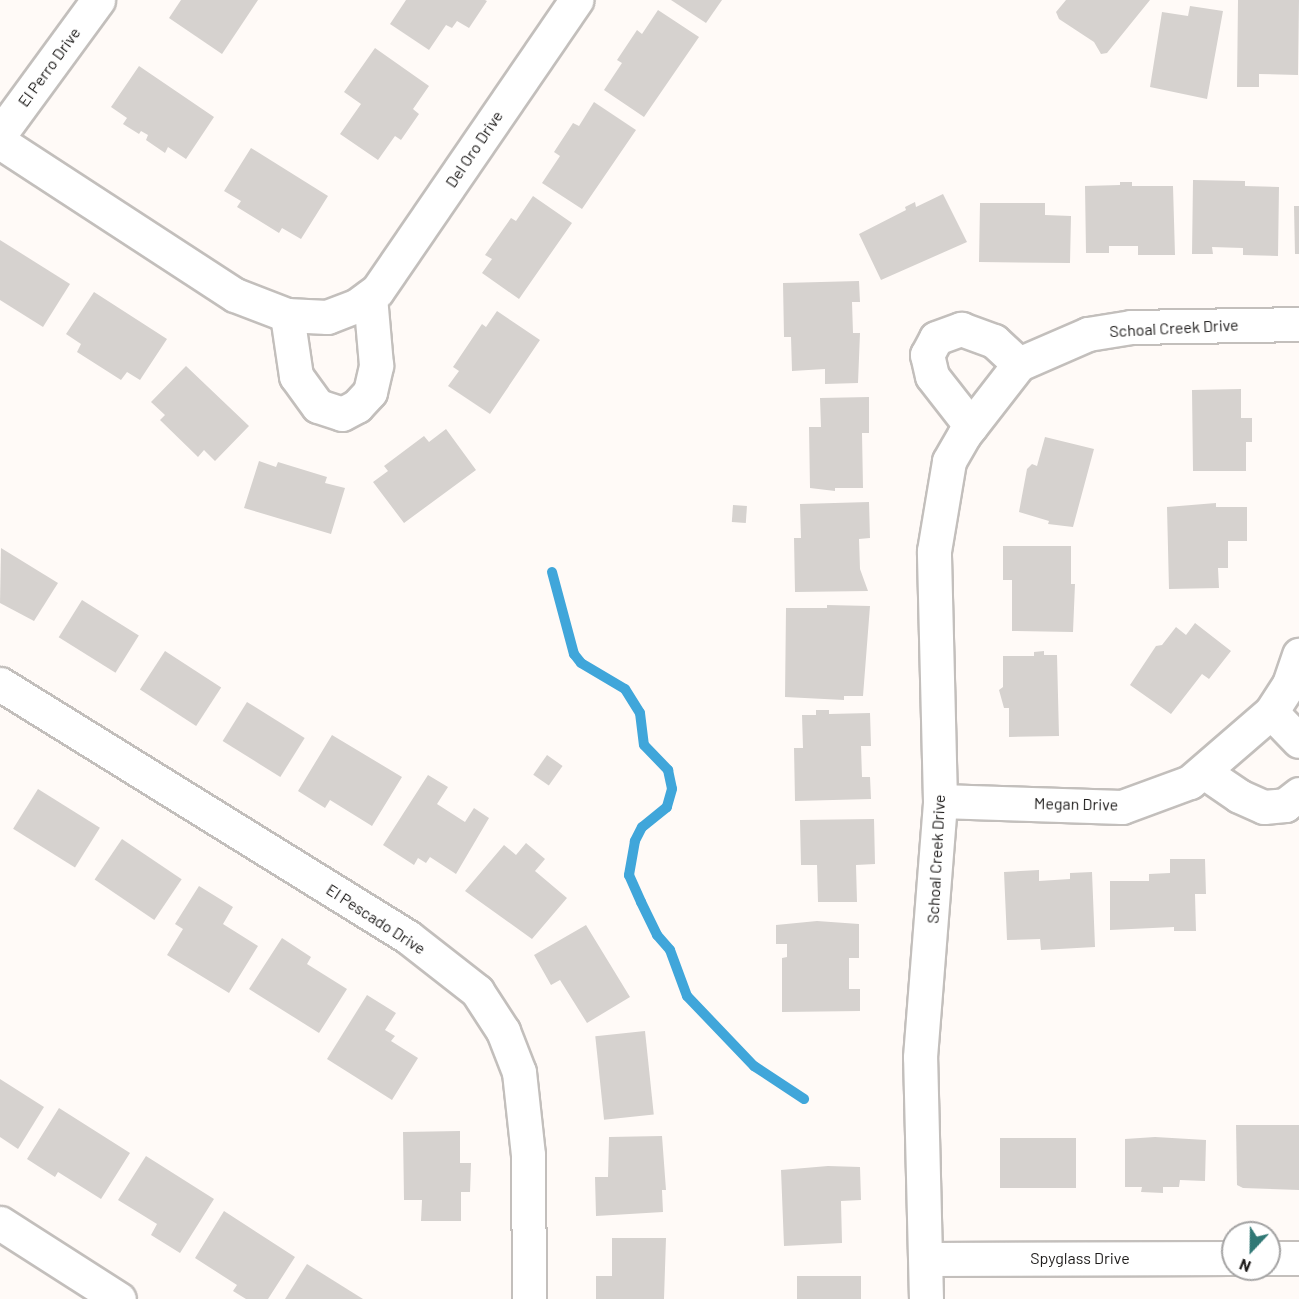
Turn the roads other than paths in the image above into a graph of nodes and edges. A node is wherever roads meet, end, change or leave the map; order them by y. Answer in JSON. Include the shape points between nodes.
{"nodes":[{"id":1,"x":98,"y":0,"type":"edge"},
{"id":2,"x":576,"y":0,"type":"edge"},
{"id":3,"x":0,"y":134,"type":"edge"},
{"id":4,"x":0,"y":142,"type":"edge"},
{"id":5,"x":370,"y":296,"type":"junction"},
{"id":6,"x":287,"y":315,"type":"junction"},
{"id":7,"x":1299,"y":324,"type":"edge"},
{"id":8,"x":1019,"y":364,"type":"junction"},
{"id":9,"x":971,"y":426,"type":"junction"},
{"id":10,"x":1299,"y":655,"type":"edge"},
{"id":11,"x":0,"y":684,"type":"edge"},
{"id":12,"x":1271,"y":712,"type":"junction"},
{"id":13,"x":1299,"y":741,"type":"edge"},
{"id":14,"x":1204,"y":772,"type":"junction"},
{"id":15,"x":1299,"y":795,"type":"edge"},
{"id":16,"x":940,"y":801,"type":"junction"},
{"id":17,"x":0,"y":1223,"type":"edge"},
{"id":18,"x":1221,"y":1258,"type":"edge"},
{"id":19,"x":1281,"y":1258,"type":"edge"},
{"id":20,"x":1299,"y":1258,"type":"edge"},
{"id":21,"x":927,"y":1259,"type":"junction"},
{"id":22,"x":119,"y":1299,"type":"edge"},
{"id":23,"x":529,"y":1299,"type":"edge"},
{"id":24,"x":926,"y":1299,"type":"edge"}],
"edges":[{"from":1,"to":3,"type":"street","name":"El Perro Drive"},
{"from":2,"to":5,"type":"street","name":"Del Oro Drive","via":[[391,272]]},
{"from":4,"to":6,"type":"street","name":"Del Oro Drive","via":[[235,295]]},
{"from":5,"to":6,"type":"street","name":"Del Oro Drive","via":[[327,317]]},
{"from":5,"to":6,"type":"street","via":[[376,365],[372,383],[357,406],[342,414],[318,406],[296,376]]},
{"from":7,"to":8,"type":"street","name":"Schoal Creek Drive","via":[[1131,327],[1088,334]]},
{"from":8,"to":9,"type":"street","name":"Schoal Creek Drive"},
{"from":8,"to":9,"type":"street","via":[[994,341],[962,329],[936,338],[927,355],[932,376]]},
{"from":9,"to":16,"type":"street","name":"Schoal Creek Drive","via":[[949,461],[934,551]]},
{"from":10,"to":12,"type":"street","name":"Megan Drive","via":[[1289,684]]},
{"from":11,"to":23,"type":"street","name":"El Pescado Drive","via":[[408,937],[477,991],[503,1031],[519,1072],[528,1155]]},
{"from":12,"to":13,"type":"street"},
{"from":12,"to":14,"type":"street","name":"Megan Drive"},
{"from":14,"to":15,"type":"street","via":[[1239,796],[1264,807],[1286,805]]},
{"from":14,"to":16,"type":"street","name":"Megan Drive","via":[[1190,782],[1122,807]]},
{"from":16,"to":21,"type":"street","name":"Schoal Creek Drive","via":[[920,1058]]},
{"from":17,"to":22,"type":"street"},
{"from":18,"to":21,"type":"street","name":"Spyglass Drive"},
{"from":19,"to":20,"type":"street"},
{"from":21,"to":24,"type":"street","name":"Schoal Creek Drive"}]}
